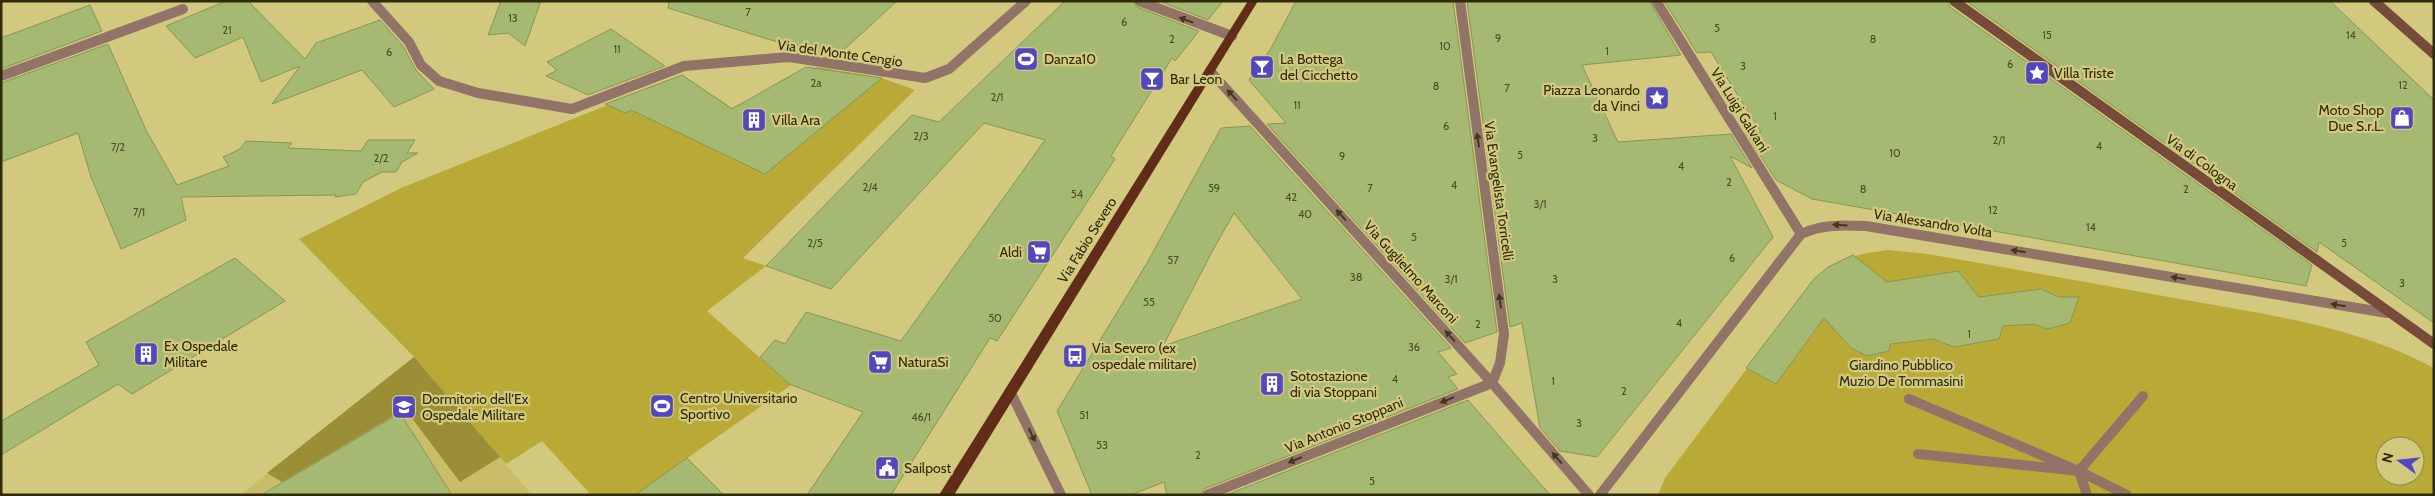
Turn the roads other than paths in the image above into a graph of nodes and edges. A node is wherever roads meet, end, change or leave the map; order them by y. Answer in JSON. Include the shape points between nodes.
{"nodes":[{"id":1,"x":372,"y":1,"type":"edge"},
{"id":2,"x":1026,"y":1,"type":"edge"},
{"id":3,"x":1138,"y":1,"type":"edge"},
{"id":4,"x":1253,"y":1,"type":"edge"},
{"id":5,"x":1460,"y":1,"type":"edge"},
{"id":6,"x":1656,"y":1,"type":"edge"},
{"id":7,"x":1954,"y":1,"type":"edge"},
{"id":8,"x":2374,"y":1,"type":"edge"},
{"id":9,"x":183,"y":10,"type":"dead end"},
{"id":10,"x":1232,"y":36,"type":"junction"},
{"id":11,"x":2434,"y":54,"type":"edge"},
{"id":12,"x":1210,"y":71,"type":"junction"},
{"id":13,"x":1,"y":76,"type":"edge"},
{"id":14,"x":1801,"y":234,"type":"junction"},
{"id":15,"x":2387,"y":313,"type":"junction"},
{"id":16,"x":2434,"y":344,"type":"edge"},
{"id":17,"x":1492,"y":382,"type":"junction"},
{"id":18,"x":1010,"y":391,"type":"junction"},
{"id":19,"x":2143,"y":396,"type":"dead end"},
{"id":20,"x":1909,"y":399,"type":"dead end"},
{"id":21,"x":1918,"y":454,"type":"dead end"},
{"id":22,"x":2079,"y":471,"type":"junction"},
{"id":23,"x":946,"y":495,"type":"edge"},
{"id":24,"x":1062,"y":495,"type":"edge"},
{"id":25,"x":1207,"y":495,"type":"edge"},
{"id":26,"x":1588,"y":495,"type":"edge"},
{"id":27,"x":1600,"y":495,"type":"edge"},
{"id":28,"x":2087,"y":495,"type":"edge"},
{"id":29,"x":2126,"y":495,"type":"edge"}],
"edges":[{"from":1,"to":2,"type":"street","name":"Via del Monte Cengio","via":[[409,42],[421,66],[439,81],[478,93],[572,109],[684,66],[773,57],[925,78],[949,70]]},
{"from":10,"to":3,"type":"street","one_way":true},
{"from":4,"to":10,"type":"main road","name":"Via Fabio Severo"},
{"from":17,"to":5,"type":"street","name":"Via Evangelista Torricelli","one_way":true,"via":[[1500,363],[1504,334]]},
{"from":6,"to":14,"type":"street","name":"Via Luigi Galvani"},
{"from":7,"to":15,"type":"main road","name":"Via di Cologna"},
{"from":8,"to":11,"type":"main road"},
{"from":9,"to":13,"type":"street"},
{"from":10,"to":12,"type":"main road","name":"Via Fabio Severo"},
{"from":17,"to":12,"type":"street","name":"Via Guglielmo Marconi","one_way":true},
{"from":12,"to":18,"type":"main road","name":"Via Fabio Severo"},
{"from":15,"to":14,"type":"street","name":"Via Alessandro Volta","one_way":true,"via":[[1866,226],[1830,224],[1813,227]]},
{"from":14,"to":27,"type":"street"},
{"from":15,"to":16,"type":"main road","name":"Via di Cologna"},
{"from":17,"to":25,"type":"street","name":"Via Antonio Stoppani","one_way":true},
{"from":26,"to":17,"type":"street","name":"Via Guglielmo Marconi","one_way":true},
{"from":18,"to":23,"type":"main road","name":"Via Fabio Severo"},
{"from":18,"to":24,"type":"street","one_way":true},
{"from":19,"to":22,"type":"street"},
{"from":20,"to":22,"type":"street"},
{"from":21,"to":22,"type":"street"},
{"from":22,"to":28,"type":"street"},
{"from":22,"to":29,"type":"street"}]}
